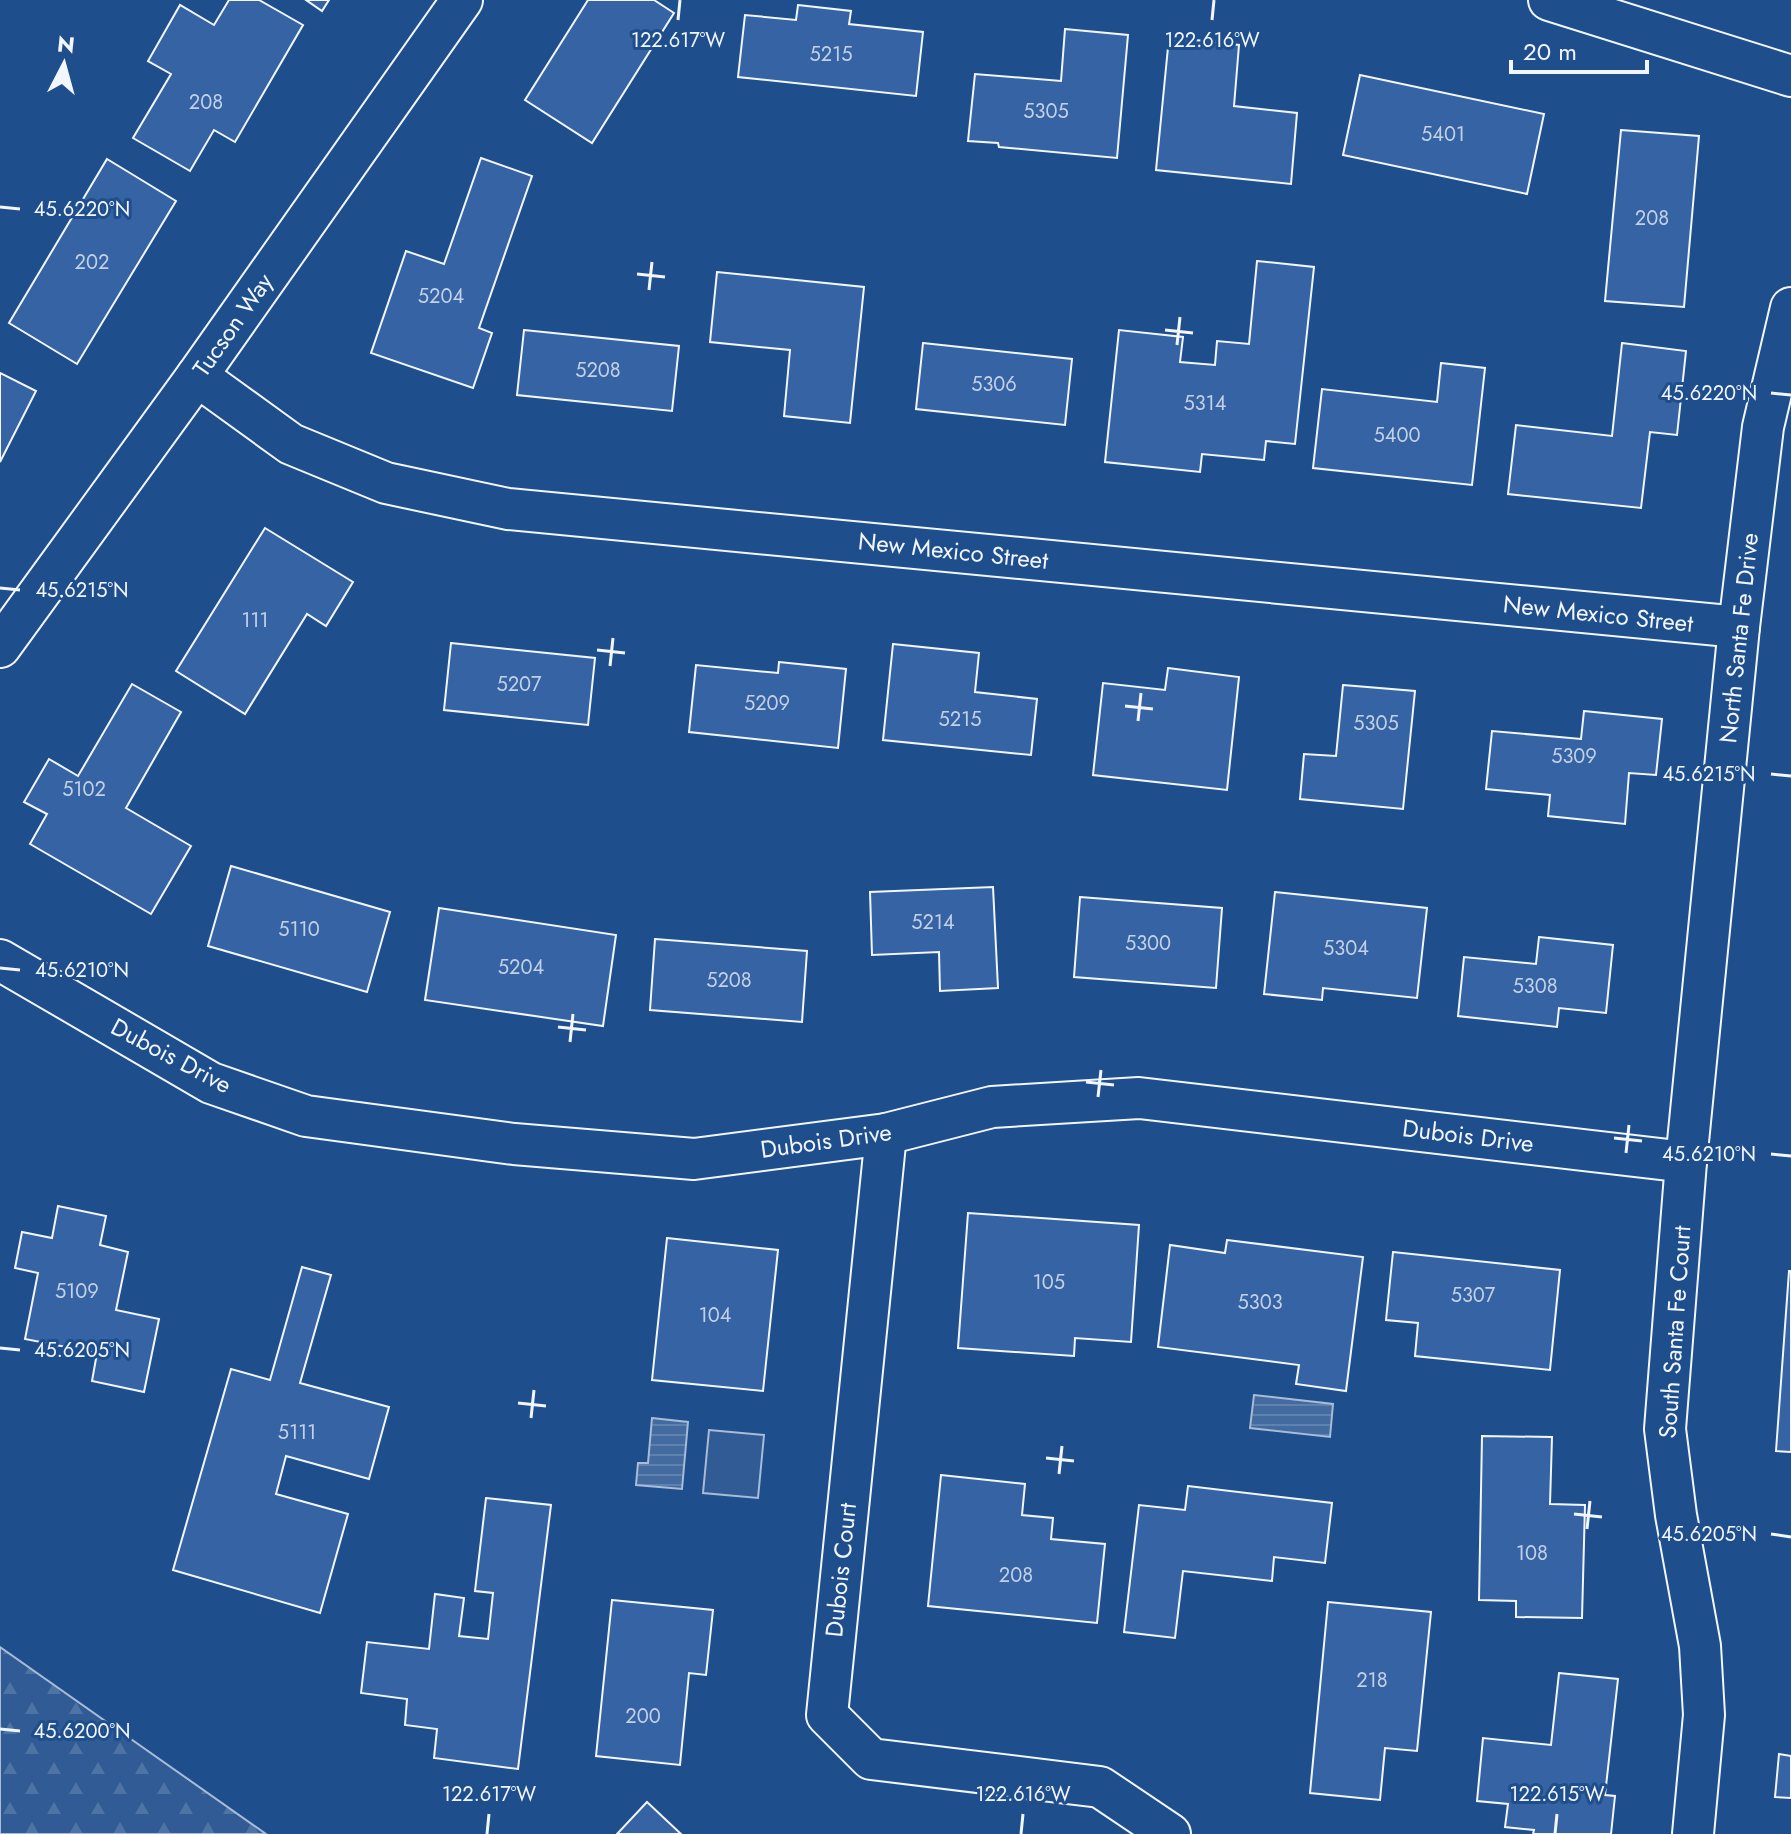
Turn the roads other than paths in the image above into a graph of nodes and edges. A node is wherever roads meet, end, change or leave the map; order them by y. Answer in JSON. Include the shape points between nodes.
{"nodes":[{"id":1,"x":462,"y":0,"type":"edge"},
{"id":2,"x":1549,"y":0,"type":"edge"},
{"id":3,"x":1791,"y":76,"type":"edge"},
{"id":4,"x":1791,"y":308,"type":"edge"},
{"id":5,"x":197,"y":376,"type":"junction"},
{"id":6,"x":1739,"y":627,"type":"junction"},
{"id":7,"x":0,"y":647,"type":"edge"},
{"id":8,"x":0,"y":960,"type":"edge"},
{"id":9,"x":886,"y":1134,"type":"junction"},
{"id":10,"x":1686,"y":1162,"type":"junction"},
{"id":11,"x":1170,"y":1834,"type":"edge"},
{"id":12,"x":1693,"y":1834,"type":"edge"}],
"edges":[{"from":1,"to":5,"type":"street","name":"Tucson Way"},
{"from":2,"to":3,"type":"street"},
{"from":4,"to":6,"type":"street","name":"North Santa Fe Drive","via":[[1763,427]]},
{"from":5,"to":6,"type":"street","name":"New Mexico Street","via":[[291,444],[386,483],[508,509]]},
{"from":5,"to":7,"type":"street","name":"Tucson Way"},
{"from":6,"to":10,"type":"street","name":"North Santa Fe Drive"},
{"from":8,"to":9,"type":"street","name":"Dubois Drive","via":[[211,1083],[306,1116],[514,1144],[694,1159]]},
{"from":9,"to":10,"type":"street","name":"Dubois Drive","via":[[992,1107],[1139,1098]]},
{"from":9,"to":11,"type":"street","name":"Dubois Court","via":[[827,1715],[871,1759],[1100,1787]]},
{"from":10,"to":12,"type":"street","name":"South Santa Fe Court","via":[[1665,1429],[1702,1674],[1704,1715]]}]}
